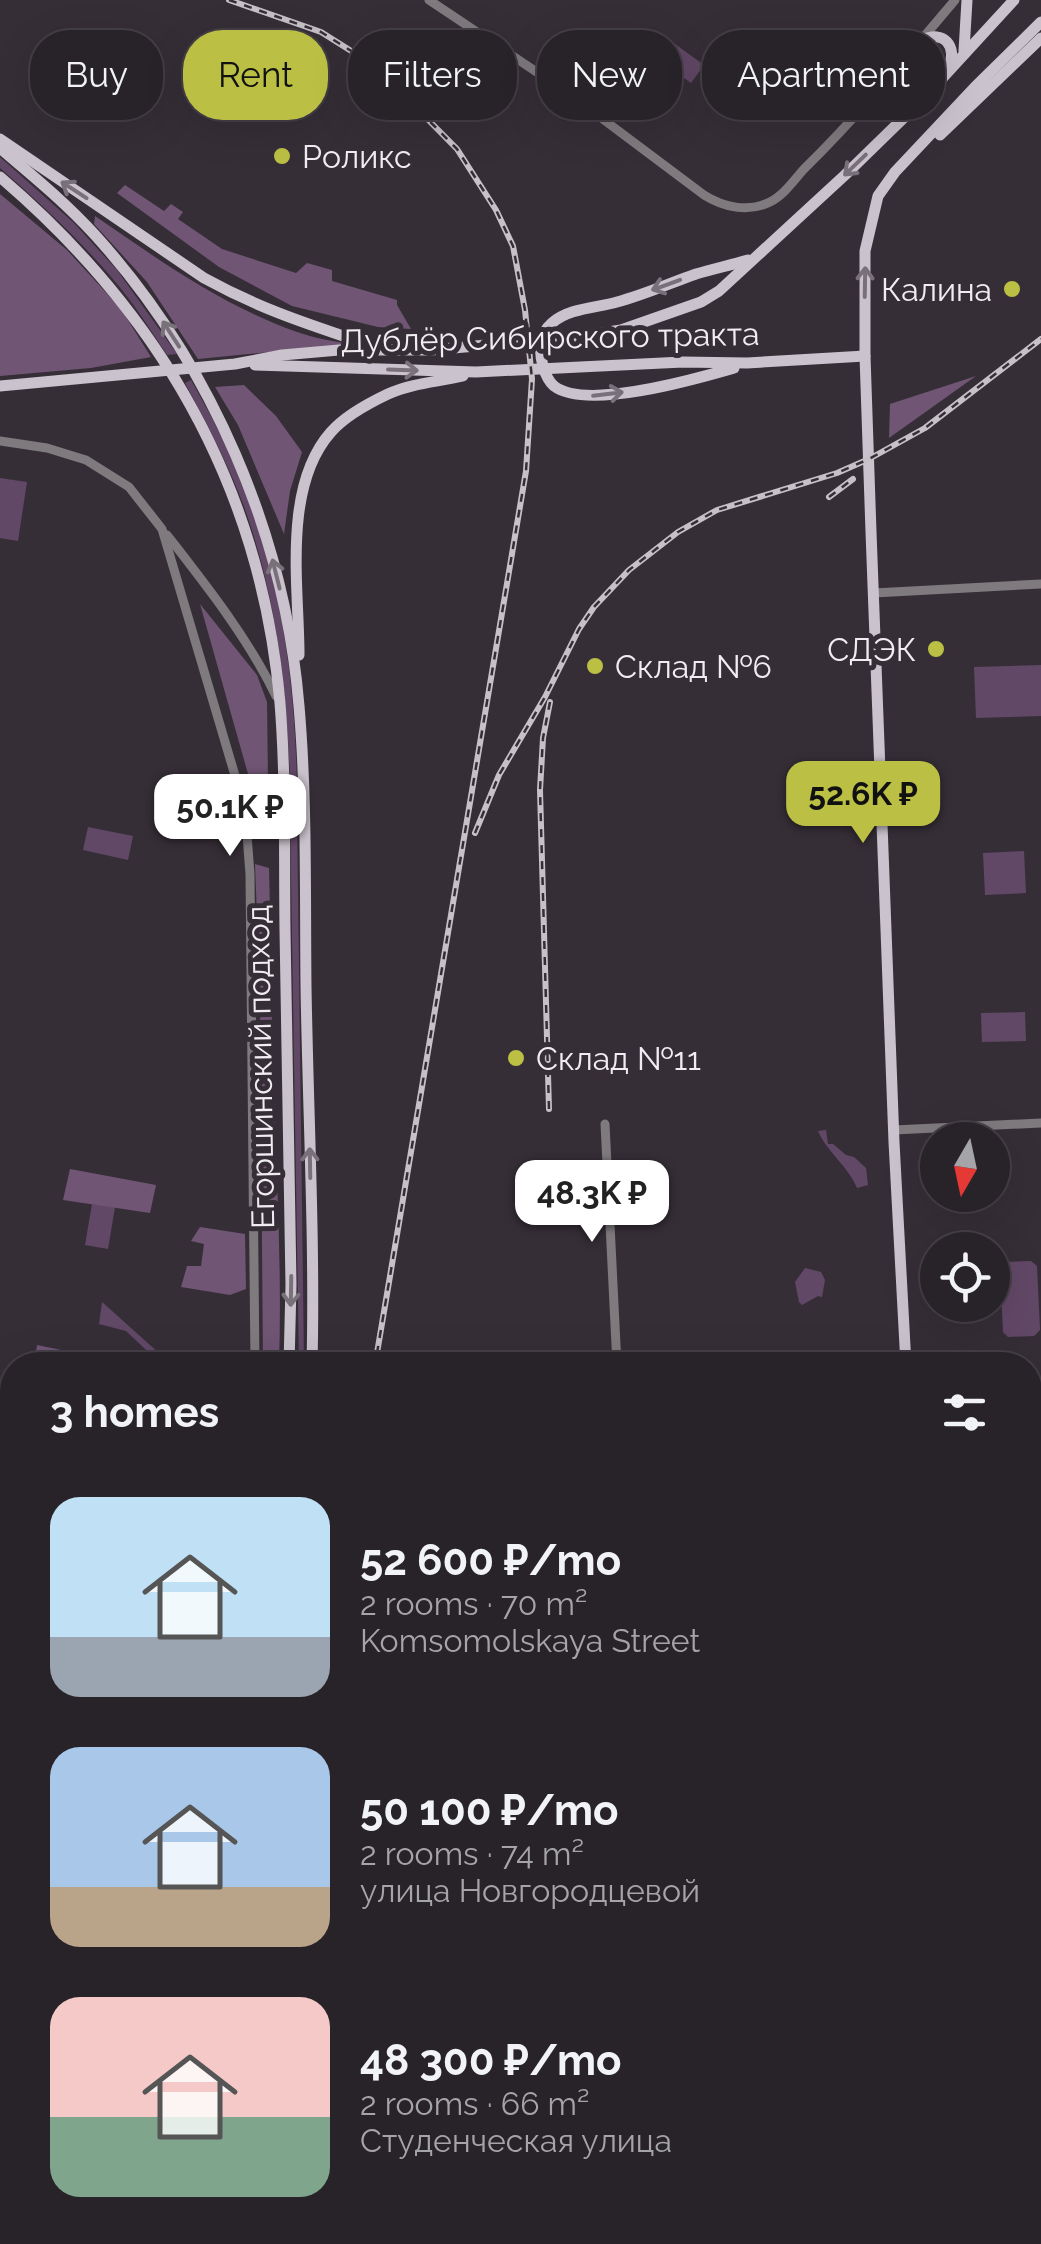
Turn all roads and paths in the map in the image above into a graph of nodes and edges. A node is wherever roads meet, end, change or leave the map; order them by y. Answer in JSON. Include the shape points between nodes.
{"nodes":[{"id":1,"x":429,"y":0,"type":"edge"},
{"id":2,"x":955,"y":0,"type":"edge"},
{"id":3,"x":967,"y":0,"type":"edge"},
{"id":4,"x":1014,"y":0,"type":"edge"},
{"id":5,"x":1041,"y":22,"type":"edge"},
{"id":6,"x":930,"y":30,"type":"edge"},
{"id":7,"x":1041,"y":38,"type":"edge"},
{"id":8,"x":945,"y":40,"type":"edge"},
{"id":9,"x":964,"y":52,"type":"junction"},
{"id":10,"x":947,"y":70,"type":"junction"},
{"id":11,"x":852,"y":120,"type":"edge"},
{"id":12,"x":0,"y":139,"type":"edge"},
{"id":13,"x":0,"y":148,"type":"edge"},
{"id":14,"x":0,"y":177,"type":"edge"},
{"id":15,"x":0,"y":185,"type":"edge"},
{"id":16,"x":874,"y":208,"type":"junction"},
{"id":17,"x":753,"y":259,"type":"junction"},
{"id":18,"x":97,"y":271,"type":"junction"},
{"id":19,"x":386,"y":350,"type":"junction"},
{"id":20,"x":865,"y":356,"type":"junction"},
{"id":21,"x":747,"y":363,"type":"junction"},
{"id":22,"x":235,"y":364,"type":"junction"},
{"id":23,"x":476,"y":372,"type":"junction"},
{"id":24,"x":0,"y":386,"type":"edge"},
{"id":25,"x":0,"y":441,"type":"edge"},
{"id":26,"x":162,"y":529,"type":"junction"},
{"id":27,"x":203,"y":581,"type":"junction"},
{"id":28,"x":1041,"y":584,"type":"edge"},
{"id":29,"x":181,"y":587,"type":"junction"},
{"id":30,"x":874,"y":593,"type":"junction"},
{"id":31,"x":280,"y":704,"type":"junction"},
{"id":32,"x":299,"y":704,"type":"junction"},
{"id":33,"x":1041,"y":1123,"type":"edge"},
{"id":34,"x":605,"y":1124,"type":"dead end"},
{"id":35,"x":894,"y":1130,"type":"junction"},
{"id":36,"x":255,"y":1352,"type":"edge"},
{"id":37,"x":289,"y":1352,"type":"edge"},
{"id":38,"x":312,"y":1352,"type":"edge"},
{"id":39,"x":616,"y":1352,"type":"edge"},
{"id":40,"x":905,"y":1352,"type":"edge"}],
"edges":[{"from":1,"to":11,"type":"street","via":[[719,205],[770,202]]},
{"from":2,"to":6,"type":"street"},
{"from":3,"to":9,"type":"main road"},
{"from":4,"to":9,"type":"main road","name":"Дублёр Сибирского тракта"},
{"from":5,"to":16,"type":"main road","via":[[895,172]]},
{"from":7,"to":16,"type":"main road"},
{"from":8,"to":10,"type":"main road","via":[[952,59]]},
{"from":9,"to":10,"type":"main road","name":"Дублёр Сибирского тракта"},
{"from":10,"to":17,"type":"main road","name":"Дублёр Сибирского тракта","one_way":true},
{"from":19,"to":12,"type":"main road","name":"Дублёр Сибирского тракта","one_way":true,"via":[[262,308],[204,278]]},
{"from":32,"to":13,"type":"main road","one_way":true,"via":[[267,542],[244,475],[175,339],[94,235]]},
{"from":14,"to":18,"type":"main road"},
{"from":15,"to":18,"type":"main road"},
{"from":20,"to":16,"type":"main road","one_way":true,"via":[[866,251]]},
{"from":17,"to":19,"type":"main road","name":"Дублёр Сибирского тракта","via":[[701,302],[621,330]]},
{"from":17,"to":21,"type":"main road","one_way":true,"via":[[578,310],[554,321],[540,348],[554,386],[580,395],[665,385]]},
{"from":18,"to":31,"type":"main road","name":"Егоршинский подход","via":[[146,332],[226,478],[259,573]]},
{"from":19,"to":22,"type":"main road","name":"Дублёр Сибирского тракта"},
{"from":20,"to":21,"type":"main road","name":"Дублёр Сибирского тракта"},
{"from":20,"to":30,"type":"main road"},
{"from":21,"to":23,"type":"main road","name":"Дублёр Сибирского тракта"},
{"from":22,"to":23,"type":"main road","name":"Дублёр Сибирского тракта","one_way":true},
{"from":22,"to":24,"type":"main road","name":"Дублёр Сибирского тракта"},
{"from":23,"to":32,"type":"main road","via":[[391,393],[333,430],[317,454],[299,510]]},
{"from":25,"to":26,"type":"street","via":[[86,460],[128,487]]},
{"from":26,"to":27,"type":"street"},
{"from":26,"to":29,"type":"street"},
{"from":27,"to":29,"type":"street","via":[[189,576]]},
{"from":27,"to":31,"type":"street"},
{"from":28,"to":30,"type":"street"},
{"from":29,"to":36,"type":"street","via":[[239,789],[249,855]]},
{"from":30,"to":35,"type":"main road"},
{"from":31,"to":37,"type":"main road","name":"Егоршинский подход","one_way":true},
{"from":38,"to":32,"type":"main road","one_way":true},
{"from":33,"to":35,"type":"street"},
{"from":34,"to":39,"type":"street"},
{"from":35,"to":40,"type":"main road"}]}
